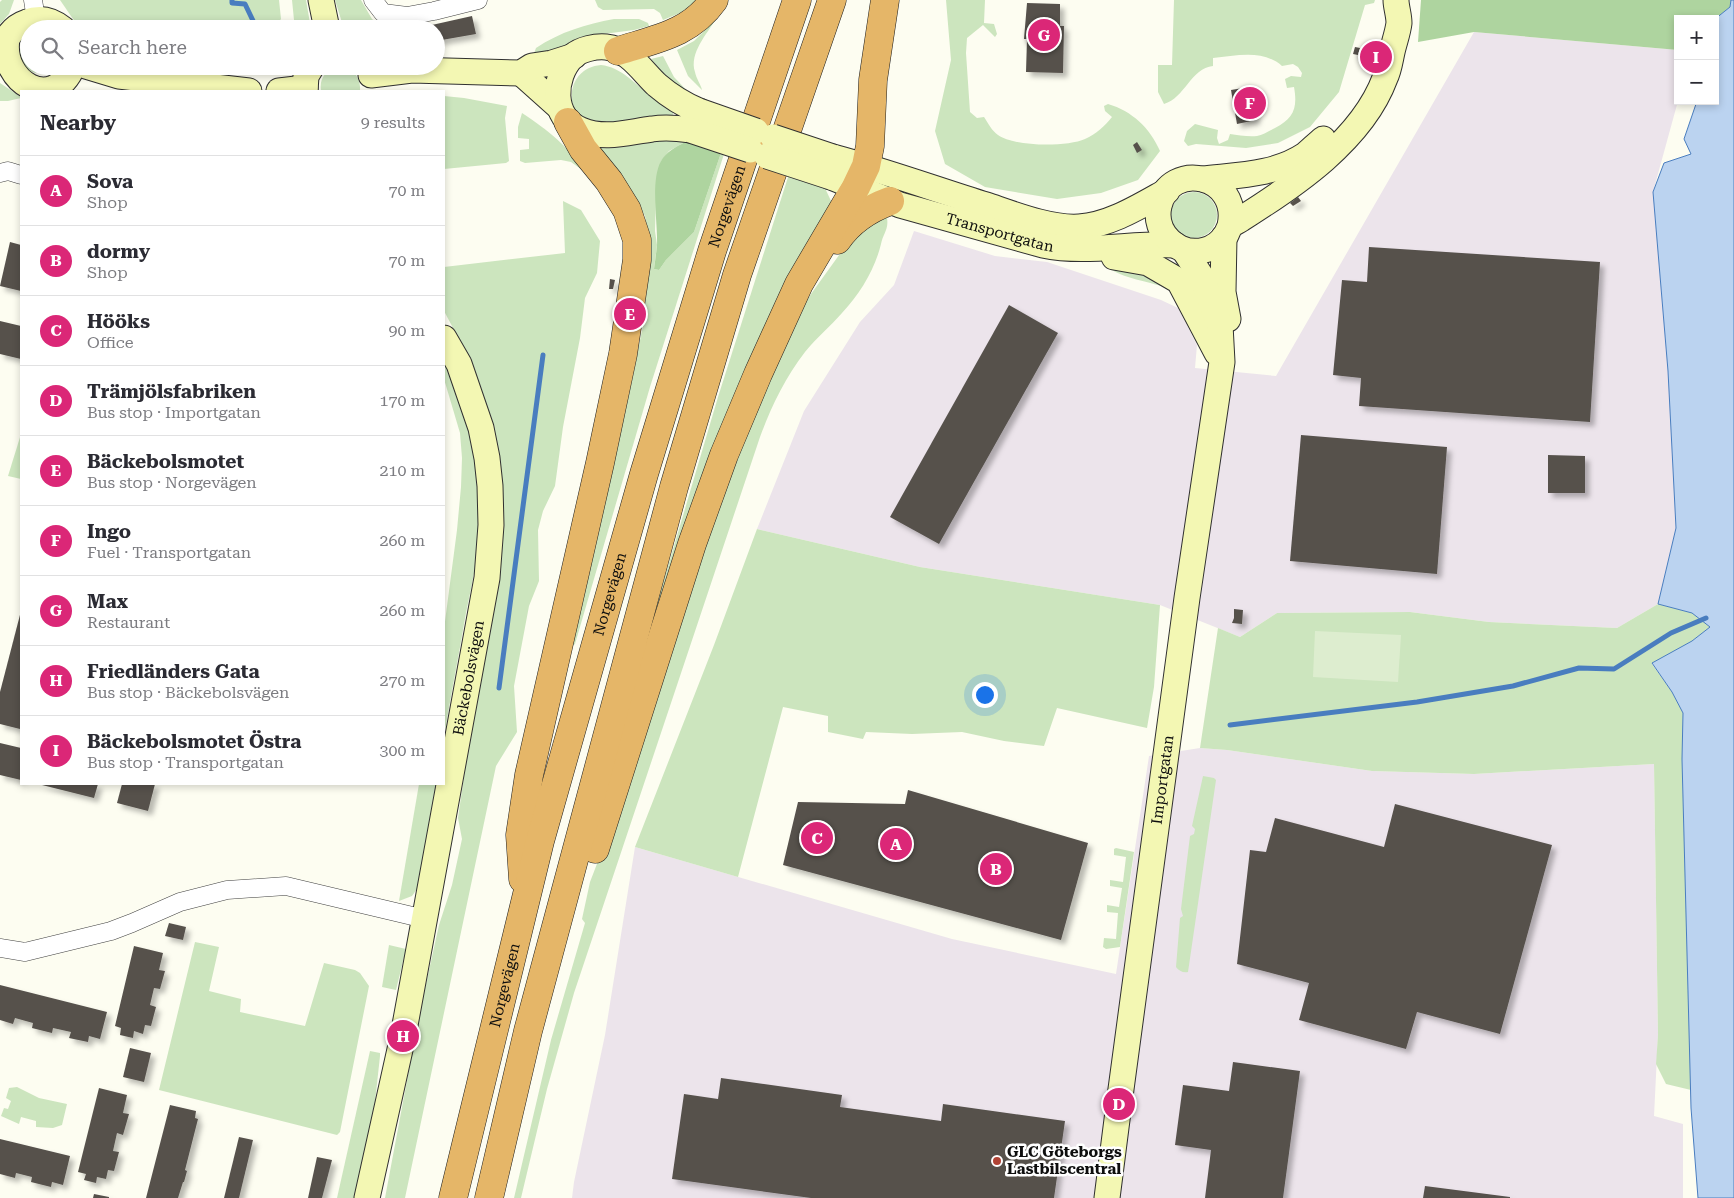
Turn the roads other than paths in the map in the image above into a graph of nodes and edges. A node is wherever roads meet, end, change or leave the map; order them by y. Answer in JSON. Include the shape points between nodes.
{"nodes":[{"id":1,"x":321,"y":0,"type":"edge"},
{"id":2,"x":373,"y":0,"type":"edge"},
{"id":3,"x":478,"y":0,"type":"edge"},
{"id":4,"x":714,"y":0,"type":"edge"},
{"id":5,"x":798,"y":0,"type":"edge"},
{"id":6,"x":832,"y":0,"type":"edge"},
{"id":7,"x":885,"y":0,"type":"edge"},
{"id":8,"x":1396,"y":1,"type":"edge"},
{"id":9,"x":34,"y":10,"type":"edge"},
{"id":10,"x":24,"y":20,"type":"edge"},
{"id":11,"x":47,"y":20,"type":"edge"},
{"id":12,"x":325,"y":20,"type":"edge"},
{"id":13,"x":20,"y":24,"type":"edge"},
{"id":14,"x":5,"y":36,"type":"edge"},
{"id":15,"x":618,"y":51,"type":"junction"},
{"id":16,"x":574,"y":56,"type":"junction"},
{"id":17,"x":445,"y":71,"type":"edge"},
{"id":18,"x":521,"y":73,"type":"junction"},
{"id":19,"x":67,"y":75,"type":"edge"},
{"id":20,"x":116,"y":75,"type":"edge"},
{"id":21,"x":386,"y":75,"type":"edge"},
{"id":22,"x":370,"y":78,"type":"edge"},
{"id":23,"x":8,"y":79,"type":"edge"},
{"id":24,"x":307,"y":82,"type":"edge"},
{"id":25,"x":32,"y":90,"type":"edge"},
{"id":26,"x":32,"y":90,"type":"edge"},
{"id":27,"x":240,"y":90,"type":"edge"},
{"id":28,"x":282,"y":90,"type":"edge"},
{"id":29,"x":563,"y":115,"type":"junction"},
{"id":30,"x":695,"y":121,"type":"junction"},
{"id":31,"x":0,"y":173,"type":"edge"},
{"id":32,"x":20,"y":175,"type":"edge"},
{"id":33,"x":861,"y":176,"type":"junction"},
{"id":34,"x":1203,"y":179,"type":"junction"},
{"id":35,"x":1167,"y":191,"type":"junction"},
{"id":36,"x":890,"y":201,"type":"junction"},
{"id":37,"x":1227,"y":232,"type":"junction"},
{"id":38,"x":1180,"y":248,"type":"junction"},
{"id":39,"x":1077,"y":249,"type":"junction"},
{"id":40,"x":787,"y":310,"type":"junction"},
{"id":41,"x":445,"y":340,"type":"edge"},
{"id":42,"x":1222,"y":362,"type":"junction"},
{"id":43,"x":524,"y":905,"type":"junction"},
{"id":44,"x":425,"y":919,"type":"junction"},
{"id":45,"x":0,"y":948,"type":"edge"},
{"id":46,"x":528,"y":1031,"type":"junction"},
{"id":47,"x":368,"y":1198,"type":"edge"},
{"id":48,"x":452,"y":1198,"type":"edge"},
{"id":49,"x":489,"y":1198,"type":"edge"},
{"id":50,"x":1108,"y":1198,"type":"edge"}],
"edges":[{"from":1,"to":12,"type":"street"},
{"from":2,"to":3,"type":"street","via":[[383,12],[407,16]]},
{"from":4,"to":15,"type":"highway","via":[[706,12],[686,28]]},
{"from":5,"to":43,"type":"highway","name":"Norgevägen","via":[[712,251],[644,474]]},
{"from":6,"to":46,"type":"highway","via":[[737,276],[674,488]]},
{"from":7,"to":33,"type":"highway","via":[[873,80],[870,146]]},
{"from":8,"to":34,"type":"street","name":"Transportgatan","via":[[1369,76],[1354,103],[1327,135],[1305,155],[1284,166],[1257,173]]},
{"from":8,"to":37,"type":"street","name":"Transportgatan","via":[[1399,23],[1386,78],[1367,113],[1328,156]]},
{"from":9,"to":10,"type":"street"},
{"from":9,"to":11,"type":"street"},
{"from":13,"to":14,"type":"street"},
{"from":14,"to":23,"type":"street","via":[[3,56]]},
{"from":15,"to":16,"type":"street","via":[[606,47],[593,48]]},
{"from":15,"to":30,"type":"street","via":[[637,63]]},
{"from":16,"to":18,"type":"street","via":[[532,66]]},
{"from":16,"to":29,"type":"street","via":[[560,81],[558,94]]},
{"from":17,"to":18,"type":"street"},
{"from":18,"to":29,"type":"street"},
{"from":19,"to":26,"type":"street","via":[[50,89]]},
{"from":20,"to":27,"type":"street"},
{"from":21,"to":22,"type":"street"},
{"from":23,"to":25,"type":"street"},
{"from":24,"to":28,"type":"street"},
{"from":29,"to":30,"type":"street","via":[[578,129],[601,136],[674,127]]},
{"from":29,"to":43,"type":"highway","via":[[627,210],[637,240],[637,260],[608,427],[529,775],[520,835]]},
{"from":30,"to":33,"type":"street","name":"Transportgatan","bridge":true},
{"from":31,"to":32,"type":"street","via":[[8,171]]},
{"from":33,"to":35,"type":"street","name":"Transportgatan","via":[[1062,227],[1092,226]]},
{"from":33,"to":36,"type":"street","name":"Transportgatan"},
{"from":33,"to":40,"type":"highway"},
{"from":34,"to":35,"type":"street","name":"Transportgatan","via":[[1182,180]]},
{"from":34,"to":37,"type":"street","via":[[1216,185],[1226,196],[1231,211]]},
{"from":35,"to":38,"type":"street","via":[[1159,208],[1158,220],[1166,237]]},
{"from":36,"to":39,"type":"street","name":"Transportgatan","via":[[1042,245]]},
{"from":36,"to":40,"type":"highway","via":[[863,213],[843,231]]},
{"from":37,"to":38,"type":"street","name":"Transportgatan","via":[[1212,247],[1204,250]]},
{"from":37,"to":42,"type":"street","name":"Importgatan","via":[[1223,292],[1230,341]]},
{"from":38,"to":39,"type":"street","name":"Transportgatan","via":[[1154,244]]},
{"from":38,"to":42,"type":"street","name":"Importgatan","via":[[1200,276],[1220,325]]},
{"from":39,"to":42,"type":"street","via":[[1148,263],[1179,281]]},
{"from":40,"to":46,"type":"highway","via":[[721,464],[683,571],[568,934]]},
{"from":41,"to":44,"type":"street","name":"Bäckebolsvägen","via":[[459,364],[481,428],[490,486],[491,525],[487,578]]},
{"from":42,"to":50,"type":"street","name":"Importgatan","via":[[1179,655]]},
{"from":43,"to":48,"type":"highway","name":"Norgevägen"},
{"from":44,"to":45,"type":"street","via":[[286,886],[227,890],[180,902],[111,931],[25,952]]},
{"from":44,"to":47,"type":"street","name":"Bäckebolsvägen"},
{"from":46,"to":49,"type":"highway"}]}
